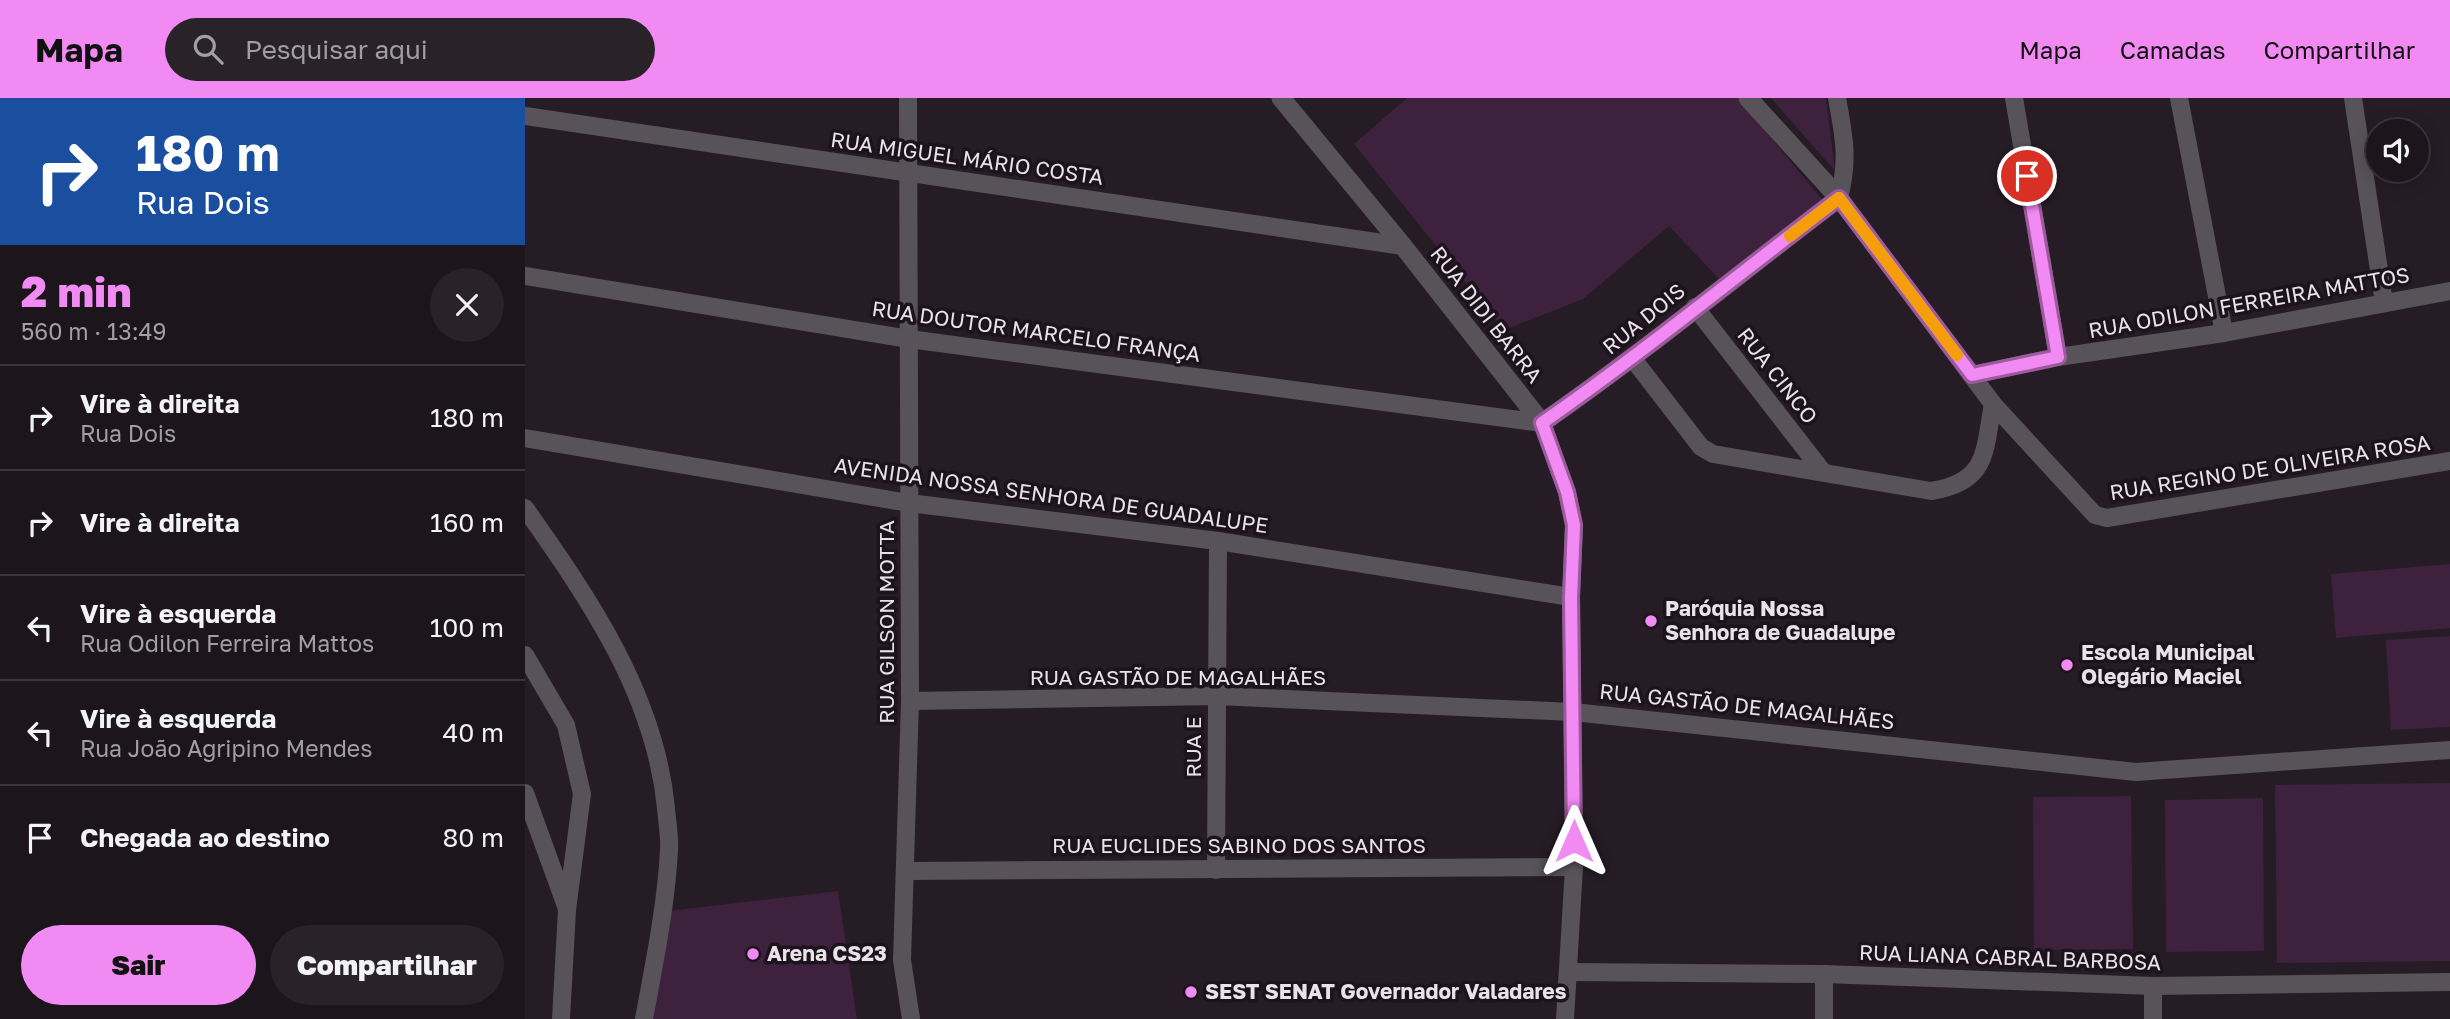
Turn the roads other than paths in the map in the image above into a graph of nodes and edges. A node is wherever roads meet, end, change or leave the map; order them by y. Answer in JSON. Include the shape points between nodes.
{"nodes":[{"id":1,"x":908,"y":98,"type":"edge"},
{"id":2,"x":1281,"y":98,"type":"edge"},
{"id":3,"x":1748,"y":98,"type":"edge"},
{"id":4,"x":1837,"y":98,"type":"edge"},
{"id":5,"x":2014,"y":98,"type":"edge"},
{"id":6,"x":2179,"y":98,"type":"edge"},
{"id":7,"x":2353,"y":98,"type":"edge"},
{"id":8,"x":525,"y":116,"type":"edge"},
{"id":9,"x":909,"y":173,"type":"junction"},
{"id":10,"x":1839,"y":198,"type":"junction"},
{"id":11,"x":1403,"y":246,"type":"junction"},
{"id":12,"x":525,"y":276,"type":"edge"},
{"id":13,"x":2450,"y":291,"type":"edge"},
{"id":14,"x":2384,"y":303,"type":"junction"},
{"id":15,"x":1695,"y":307,"type":"junction"},
{"id":16,"x":2224,"y":334,"type":"junction"},
{"id":17,"x":909,"y":339,"type":"junction"},
{"id":18,"x":2058,"y":357,"type":"junction"},
{"id":19,"x":1633,"y":359,"type":"junction"},
{"id":20,"x":1972,"y":375,"type":"junction"},
{"id":21,"x":1993,"y":404,"type":"junction"},
{"id":22,"x":1542,"y":423,"type":"junction"},
{"id":23,"x":525,"y":438,"type":"edge"},
{"id":24,"x":2450,"y":461,"type":"edge"},
{"id":25,"x":1823,"y":472,"type":"junction"},
{"id":26,"x":909,"y":503,"type":"junction"},
{"id":27,"x":525,"y":508,"type":"edge"},
{"id":28,"x":1218,"y":541,"type":"junction"},
{"id":29,"x":1571,"y":597,"type":"junction"},
{"id":30,"x":525,"y":655,"type":"edge"},
{"id":31,"x":1217,"y":696,"type":"junction"},
{"id":32,"x":911,"y":701,"type":"junction"},
{"id":33,"x":1573,"y":712,"type":"junction"},
{"id":34,"x":2450,"y":750,"type":"edge"},
{"id":35,"x":525,"y":793,"type":"edge"},
{"id":36,"x":1574,"y":867,"type":"junction"},
{"id":37,"x":1216,"y":870,"type":"junction"},
{"id":38,"x":905,"y":871,"type":"junction"},
{"id":39,"x":567,"y":909,"type":"junction"},
{"id":40,"x":1569,"y":972,"type":"junction"},
{"id":41,"x":1825,"y":974,"type":"junction"},
{"id":42,"x":2450,"y":982,"type":"edge"},
{"id":43,"x":2153,"y":986,"type":"junction"},
{"id":44,"x":561,"y":1019,"type":"edge"},
{"id":45,"x":644,"y":1019,"type":"edge"},
{"id":46,"x":911,"y":1019,"type":"edge"},
{"id":47,"x":1565,"y":1019,"type":"edge"},
{"id":48,"x":1824,"y":1019,"type":"edge"},
{"id":49,"x":2153,"y":1019,"type":"edge"}],
"edges":[{"from":1,"to":9,"type":"street","name":"RUA GILSON MOTTA"},
{"from":2,"to":11,"type":"street","name":"RUA DIDI BARRA"},
{"from":3,"to":10,"type":"street","name":"RUA REGINO DE OLIVEIRA ROSA"},
{"from":4,"to":10,"type":"street","via":[[1847,149]]},
{"from":5,"to":18,"type":"street"},
{"from":6,"to":16,"type":"street"},
{"from":7,"to":14,"type":"street"},
{"from":8,"to":9,"type":"street","name":"RUA MIGUEL MÁRIO COSTA"},
{"from":9,"to":11,"type":"street","name":"RUA MIGUEL MÁRIO COSTA"},
{"from":9,"to":17,"type":"street","name":"RUA GILSON MOTTA"},
{"from":10,"to":15,"type":"street","name":"RUA DOIS"},
{"from":10,"to":20,"type":"street","name":"RUA REGINO DE OLIVEIRA ROSA"},
{"from":11,"to":22,"type":"street","name":"RUA DIDI BARRA"},
{"from":12,"to":17,"type":"street","name":"RUA DOUTOR MARCELO FRANÇA"},
{"from":13,"to":14,"type":"street","name":"RUA ODILON FERREIRA MATTOS"},
{"from":14,"to":16,"type":"street","name":"RUA ODILON FERREIRA MATTOS"},
{"from":15,"to":19,"type":"street","name":"RUA DOIS"},
{"from":15,"to":25,"type":"street","name":"RUA CINCO"},
{"from":16,"to":18,"type":"street","name":"RUA ODILON FERREIRA MATTOS"},
{"from":17,"to":22,"type":"street","name":"RUA DOUTOR MARCELO FRANÇA"},
{"from":17,"to":26,"type":"street","name":"RUA GILSON MOTTA"},
{"from":18,"to":20,"type":"street","name":"RUA ODILON FERREIRA MATTOS"},
{"from":19,"to":22,"type":"street","name":"RUA DOIS"},
{"from":19,"to":25,"type":"street","via":[[1701,447],[1713,454]]},
{"from":20,"to":21,"type":"street","name":"RUA REGINO DE OLIVEIRA ROSA"},
{"from":21,"to":24,"type":"street","name":"RUA REGINO DE OLIVEIRA ROSA","via":[[2095,515],[2107,519]]},
{"from":21,"to":25,"type":"street","via":[[1982,463],[1955,487],[1931,491]]},
{"from":22,"to":29,"type":"street","name":"RUA DIDI BARRA","via":[[1574,525]]},
{"from":23,"to":26,"type":"street","name":"AVENIDA NOSSA SENHORA DE GUADALUPE"},
{"from":26,"to":28,"type":"street","name":"AVENIDA NOSSA SENHORA DE GUADALUPE"},
{"from":26,"to":32,"type":"street","name":"RUA GILSON MOTTA"},
{"from":27,"to":45,"type":"street","via":[[576,581],[621,660],[642,702],[662,770],[669,848]]},
{"from":28,"to":29,"type":"street","name":"AVENIDA NOSSA SENHORA DE GUADALUPE"},
{"from":28,"to":31,"type":"street","name":"RUA E"},
{"from":29,"to":33,"type":"street","name":"RUA DIDI BARRA"},
{"from":30,"to":39,"type":"street","via":[[566,726],[582,794]]},
{"from":31,"to":32,"type":"street","name":"RUA GASTÃO DE MAGALHÃES"},
{"from":31,"to":33,"type":"street","name":"RUA GASTÃO DE MAGALHÃES"},
{"from":31,"to":37,"type":"street","name":"RUA E"},
{"from":32,"to":38,"type":"street","name":"RUA GILSON MOTTA"},
{"from":33,"to":34,"type":"street","name":"RUA GASTÃO DE MAGALHÃES","via":[[2136,772]]},
{"from":33,"to":36,"type":"street","name":"RUA DIDI BARRA"},
{"from":35,"to":39,"type":"street"},
{"from":36,"to":37,"type":"street","name":"RUA EUCLIDES SABINO DOS SANTOS"},
{"from":36,"to":40,"type":"street","name":"RUA DIDI BARRA"},
{"from":37,"to":38,"type":"street","name":"RUA EUCLIDES SABINO DOS SANTOS"},
{"from":38,"to":46,"type":"street","name":"RUA GILSON MOTTA","via":[[902,960]]},
{"from":39,"to":44,"type":"street"},
{"from":40,"to":41,"type":"street","name":"RUA LIANA CABRAL BARBOSA"},
{"from":40,"to":47,"type":"street","name":"RUA DIDI BARRA"},
{"from":41,"to":43,"type":"street","name":"RUA LIANA CABRAL BARBOSA"},
{"from":41,"to":48,"type":"street"},
{"from":42,"to":43,"type":"street","name":"RUA LIANA CABRAL BARBOSA"},
{"from":43,"to":49,"type":"street"}]}
